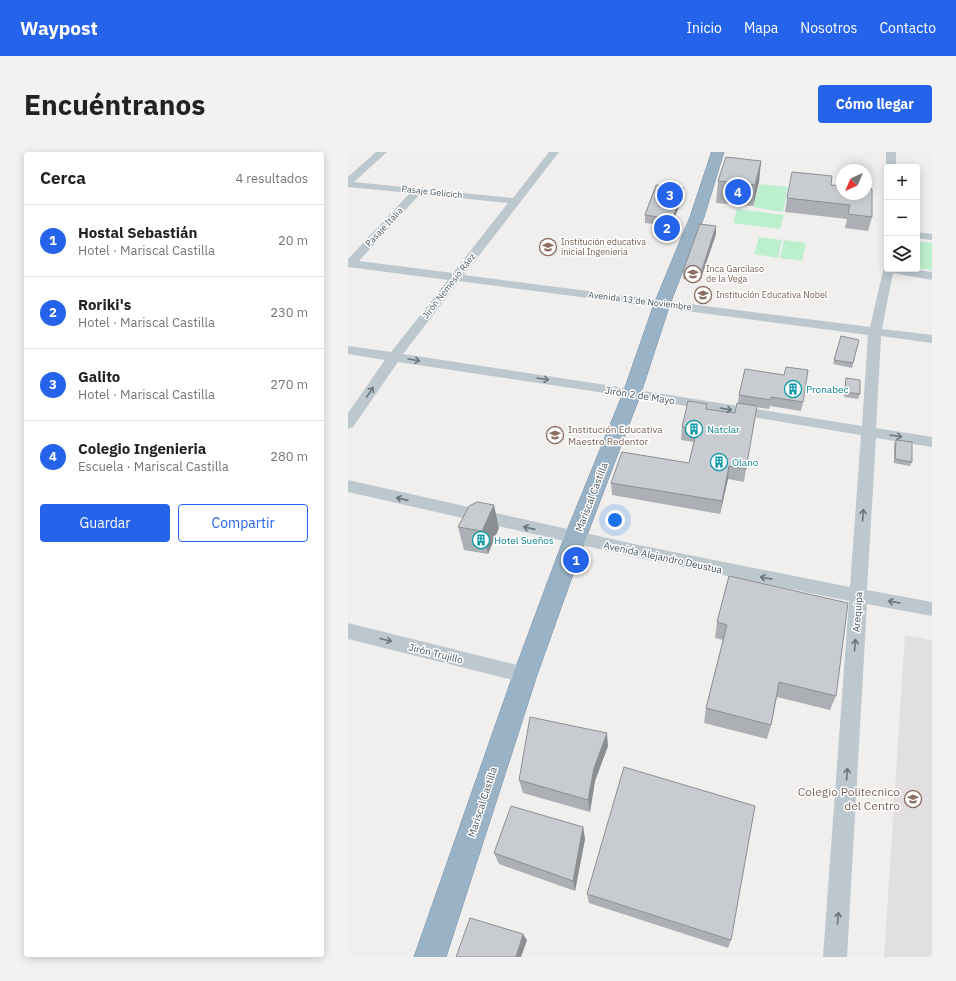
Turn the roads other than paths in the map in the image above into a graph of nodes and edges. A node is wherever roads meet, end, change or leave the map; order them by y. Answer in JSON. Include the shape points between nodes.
{"nodes":[{"id":1,"x":382,"y":152,"type":"edge"},
{"id":2,"x":554,"y":152,"type":"edge"},
{"id":3,"x":718,"y":152,"type":"edge"},
{"id":4,"x":891,"y":152,"type":"edge"},
{"id":5,"x":891,"y":164,"type":"edge"},
{"id":6,"x":348,"y":183,"type":"edge"},
{"id":7,"x":418,"y":191,"type":"junction"},
{"id":8,"x":515,"y":201,"type":"junction"},
{"id":9,"x":920,"y":235,"type":"edge"},
{"id":10,"x":932,"y":237,"type":"edge"},
{"id":11,"x":349,"y":263,"type":"edge"},
{"id":12,"x":887,"y":272,"type":"edge"},
{"id":13,"x":909,"y":272,"type":"edge"},
{"id":14,"x":932,"y":276,"type":"edge"},
{"id":15,"x":455,"y":277,"type":"junction"},
{"id":16,"x":662,"y":304,"type":"junction"},
{"id":17,"x":875,"y":332,"type":"junction"},
{"id":18,"x":932,"y":339,"type":"edge"},
{"id":19,"x":348,"y":350,"type":"edge"},
{"id":20,"x":394,"y":357,"type":"junction"},
{"id":21,"x":632,"y":393,"type":"junction"},
{"id":22,"x":348,"y":424,"type":"edge"},
{"id":23,"x":869,"y":432,"type":"junction"},
{"id":24,"x":932,"y":442,"type":"edge"},
{"id":25,"x":348,"y":486,"type":"edge"},
{"id":26,"x":575,"y":538,"type":"junction"},
{"id":27,"x":858,"y":596,"type":"junction"},
{"id":28,"x":932,"y":609,"type":"edge"},
{"id":29,"x":348,"y":631,"type":"edge"},
{"id":30,"x":525,"y":675,"type":"junction"},
{"id":31,"x":430,"y":957,"type":"edge"},
{"id":32,"x":835,"y":957,"type":"edge"}],
"edges":[{"from":1,"to":6,"type":"street"},
{"from":2,"to":8,"type":"street","name":"Jirón Nemesio Ráez"},
{"from":3,"to":16,"type":"highway","name":"Mariscal Castilla","via":[[698,218]]},
{"from":4,"to":5,"type":"street"},
{"from":6,"to":7,"type":"street","name":"Pasaje Gelicich"},
{"from":7,"to":8,"type":"street","name":"Pasaje Gelicich"},
{"from":7,"to":11,"type":"street","name":"Pasaje Italia"},
{"from":8,"to":15,"type":"street","name":"Jirón Nemesio Ráez"},
{"from":9,"to":10,"type":"street"},
{"from":11,"to":15,"type":"street","name":"Avenida 13 de Noviembre"},
{"from":12,"to":17,"type":"street","name":"Arequipa"},
{"from":13,"to":14,"type":"street"},
{"from":15,"to":16,"type":"street","name":"Avenida 13 de Noviembre"},
{"from":15,"to":20,"type":"street","name":"Jirón Nemesio Ráez"},
{"from":16,"to":17,"type":"street","name":"Avenida 13 de Noviembre"},
{"from":16,"to":21,"type":"highway","name":"Mariscal Castilla"},
{"from":17,"to":18,"type":"street","name":"Avenida 13 de Noviembre"},
{"from":17,"to":23,"type":"street","name":"Arequipa"},
{"from":19,"to":20,"type":"street","name":"Jirón 2 de Mayo"},
{"from":20,"to":21,"type":"street","name":"Jirón 2 de Mayo","one_way":true},
{"from":22,"to":20,"type":"street","name":"Jirón Nemesio Ráez","one_way":true},
{"from":21,"to":23,"type":"street","name":"Jirón 2 de Mayo","one_way":true},
{"from":21,"to":26,"type":"highway","name":"Mariscal Castilla"},
{"from":23,"to":24,"type":"street","name":"Jirón 2 de Mayo","one_way":true},
{"from":27,"to":23,"type":"street","name":"Arequipa","one_way":true},
{"from":26,"to":25,"type":"street","name":"Avenida Alejandro Deustua","one_way":true},
{"from":27,"to":26,"type":"street","name":"Avenida Alejandro Deustua","one_way":true},
{"from":26,"to":30,"type":"highway","name":"Mariscal Castilla"},
{"from":28,"to":27,"type":"street","name":"Avenida Alejandro Deustua","one_way":true},
{"from":32,"to":27,"type":"street","name":"Arequipa","one_way":true},
{"from":29,"to":30,"type":"street","name":"Jirón Trujillo","one_way":true},
{"from":30,"to":31,"type":"highway","name":"Mariscal Castilla"}]}
